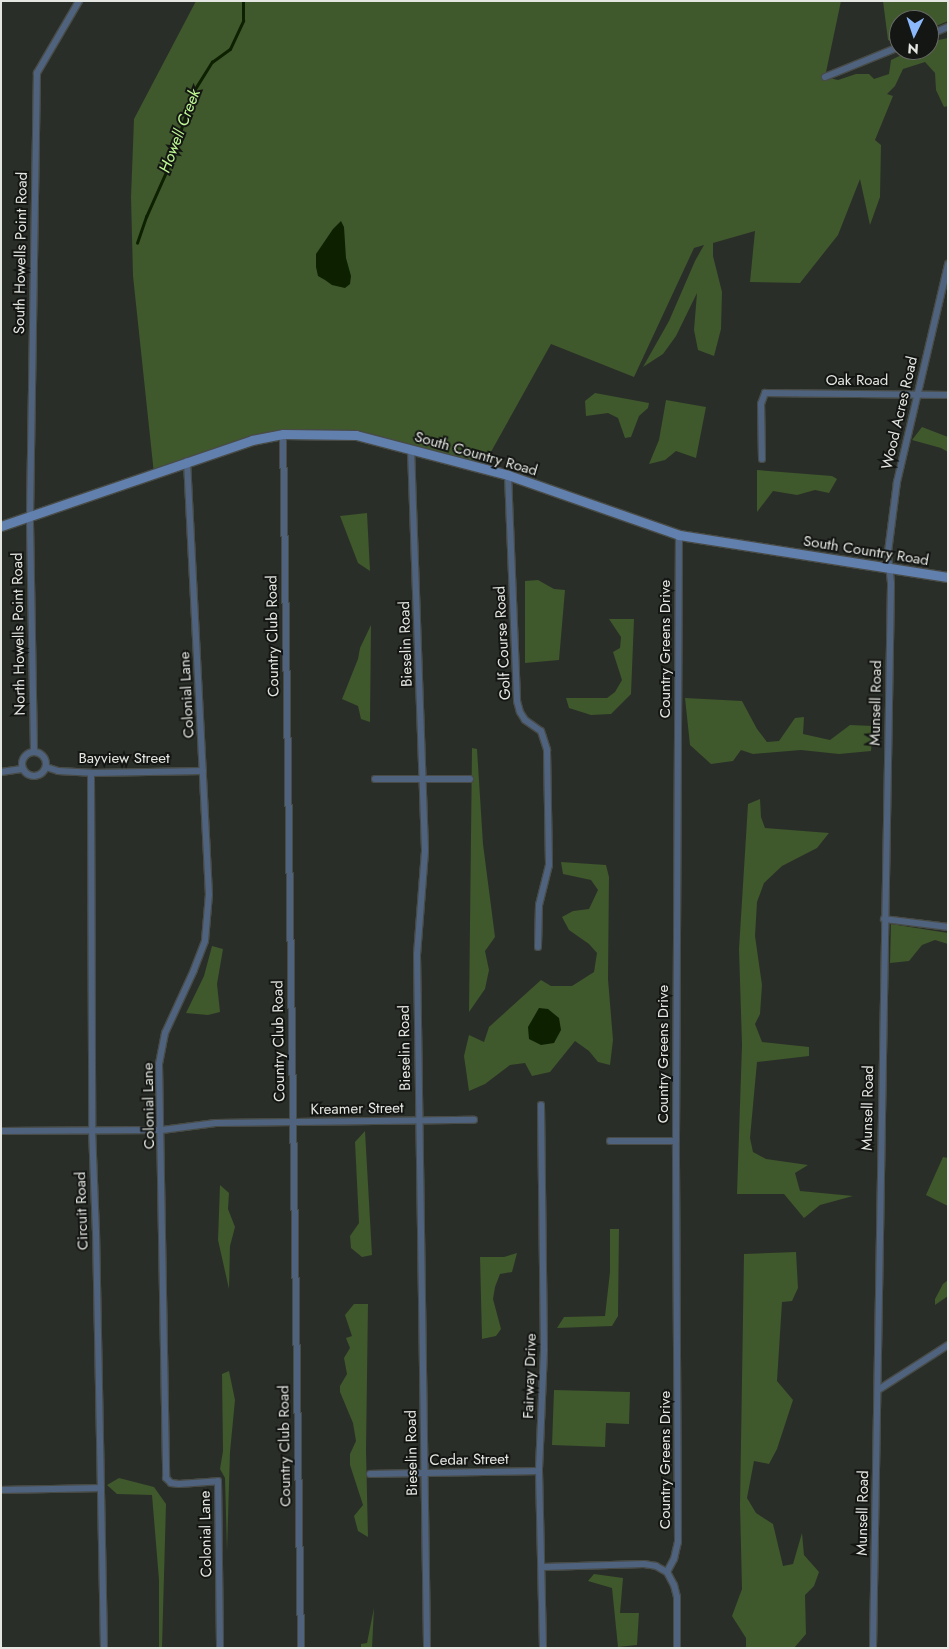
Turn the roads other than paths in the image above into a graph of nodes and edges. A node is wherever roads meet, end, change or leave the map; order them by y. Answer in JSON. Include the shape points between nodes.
{"nodes":[{"id":1,"x":78,"y":1,"type":"edge"},
{"id":2,"x":889,"y":51,"type":"edge"},
{"id":3,"x":825,"y":77,"type":"dead end"},
{"id":4,"x":948,"y":264,"type":"edge"},
{"id":5,"x":918,"y":394,"type":"junction"},
{"id":6,"x":948,"y":395,"type":"edge"},
{"id":7,"x":282,"y":434,"type":"junction"},
{"id":8,"x":411,"y":449,"type":"junction"},
{"id":9,"x":762,"y":459,"type":"dead end"},
{"id":10,"x":187,"y":461,"type":"junction"},
{"id":11,"x":508,"y":475,"type":"junction"},
{"id":12,"x":30,"y":516,"type":"junction"},
{"id":13,"x":1,"y":526,"type":"edge"},
{"id":14,"x":679,"y":535,"type":"junction"},
{"id":15,"x":889,"y":569,"type":"junction"},
{"id":16,"x":948,"y":577,"type":"edge"},
{"id":17,"x":34,"y":752,"type":"junction"},
{"id":18,"x":46,"y":766,"type":"junction"},
{"id":19,"x":22,"y":769,"type":"junction"},
{"id":20,"x":203,"y":771,"type":"junction"},
{"id":21,"x":1,"y":772,"type":"edge"},
{"id":22,"x":91,"y":773,"type":"junction"},
{"id":23,"x":470,"y":778,"type":"dead end"},
{"id":24,"x":375,"y":779,"type":"dead end"},
{"id":25,"x":423,"y":779,"type":"junction"},
{"id":26,"x":884,"y":918,"type":"junction"},
{"id":27,"x":948,"y":926,"type":"edge"},
{"id":28,"x":538,"y":947,"type":"dead end"},
{"id":29,"x":541,"y":1104,"type":"dead end"},
{"id":30,"x":419,"y":1120,"type":"junction"},
{"id":31,"x":474,"y":1120,"type":"dead end"},
{"id":32,"x":293,"y":1122,"type":"junction"},
{"id":33,"x":92,"y":1129,"type":"junction"},
{"id":34,"x":1,"y":1130,"type":"edge"},
{"id":35,"x":162,"y":1130,"type":"junction"},
{"id":36,"x":610,"y":1141,"type":"dead end"},
{"id":37,"x":676,"y":1141,"type":"junction"},
{"id":38,"x":948,"y":1345,"type":"edge"},
{"id":39,"x":878,"y":1390,"type":"junction"},
{"id":40,"x":539,"y":1471,"type":"junction"},
{"id":41,"x":424,"y":1472,"type":"junction"},
{"id":42,"x":370,"y":1474,"type":"dead end"},
{"id":43,"x":101,"y":1488,"type":"junction"},
{"id":44,"x":1,"y":1490,"type":"edge"},
{"id":45,"x":543,"y":1567,"type":"junction"},
{"id":46,"x":667,"y":1572,"type":"junction"},
{"id":47,"x":104,"y":1648,"type":"edge"},
{"id":48,"x":220,"y":1648,"type":"edge"},
{"id":49,"x":301,"y":1648,"type":"edge"},
{"id":50,"x":426,"y":1648,"type":"edge"},
{"id":51,"x":544,"y":1648,"type":"edge"},
{"id":52,"x":678,"y":1648,"type":"edge"},
{"id":53,"x":873,"y":1648,"type":"edge"}],
"edges":[{"from":1,"to":12,"type":"street","name":"South Howells Point Road","via":[[37,74]]},
{"from":2,"to":3,"type":"street"},
{"from":4,"to":5,"type":"street","name":"Wood Acres Road"},
{"from":5,"to":6,"type":"street","name":"Oak Road"},
{"from":5,"to":9,"type":"street","name":"Oak Road","via":[[765,393],[761,404]]},
{"from":5,"to":15,"type":"street","name":"Wood Acres Road","via":[[897,482],[888,552]]},
{"from":7,"to":8,"type":"main road","name":"South Country Road","via":[[356,435]]},
{"from":7,"to":10,"type":"main road","name":"South Country Road"},
{"from":7,"to":32,"type":"street","name":"Country Club Road"},
{"from":8,"to":11,"type":"main road","name":"South Country Road"},
{"from":8,"to":25,"type":"street","name":"Bieselin Road"},
{"from":10,"to":12,"type":"main road","name":"South Country Road"},
{"from":10,"to":20,"type":"street","name":"Colonial Lane"},
{"from":11,"to":14,"type":"main road","name":"South Country Road"},
{"from":11,"to":28,"type":"street","name":"Golf Course Road","via":[[517,701],[525,720],[541,731],[546,750],[549,865],[538,905]]},
{"from":12,"to":13,"type":"main road","name":"South Country Road"},
{"from":12,"to":17,"type":"street","name":"North Howells Point Road"},
{"from":14,"to":15,"type":"main road","name":"South Country Road"},
{"from":14,"to":37,"type":"street","name":"Country Greens Drive"},
{"from":15,"to":16,"type":"main road","name":"South Country Road"},
{"from":15,"to":26,"type":"street","name":"Munsell Road"},
{"from":17,"to":18,"type":"street","via":[[44,757]]},
{"from":17,"to":19,"type":"street","via":[[23,757]]},
{"from":18,"to":19,"type":"street","via":[[36,776],[28,775]]},
{"from":18,"to":22,"type":"street","name":"Bayview Street","via":[[58,771]]},
{"from":19,"to":21,"type":"street"},
{"from":20,"to":22,"type":"street","name":"Bayview Street"},
{"from":20,"to":35,"type":"street","name":"Colonial Lane","via":[[209,894],[207,925],[200,954],[162,1046],[159,1064]]},
{"from":22,"to":33,"type":"street","name":"Circuit Road"},
{"from":23,"to":25,"type":"street"},
{"from":24,"to":25,"type":"street"},
{"from":25,"to":30,"type":"street","name":"Bieselin Road","via":[[425,850],[417,954]]},
{"from":26,"to":27,"type":"street"},
{"from":26,"to":39,"type":"street","name":"Munsell Road"},
{"from":29,"to":40,"type":"street","name":"Fairway Drive","via":[[544,1350]]},
{"from":30,"to":31,"type":"street","name":"Kreamer Street"},
{"from":30,"to":32,"type":"street","name":"Kreamer Street"},
{"from":30,"to":41,"type":"street","name":"Bieselin Road"},
{"from":32,"to":35,"type":"street","name":"Kreamer Street","via":[[216,1123]]},
{"from":32,"to":49,"type":"street","name":"Country Club Road"},
{"from":33,"to":34,"type":"street","name":"Kreamer Street"},
{"from":33,"to":35,"type":"street","name":"Kreamer Street"},
{"from":33,"to":43,"type":"street","name":"Circuit Road"},
{"from":35,"to":48,"type":"street","name":"Colonial Lane","via":[[166,1478],[179,1484],[218,1481]]},
{"from":36,"to":37,"type":"street"},
{"from":37,"to":46,"type":"street","name":"Country Greens Drive","via":[[678,1542]]},
{"from":38,"to":39,"type":"street"},
{"from":39,"to":53,"type":"street","name":"Munsell Road"},
{"from":40,"to":41,"type":"street","name":"Cedar Street"},
{"from":40,"to":45,"type":"street","name":"Fairway Drive"},
{"from":41,"to":42,"type":"street","name":"Cedar Street"},
{"from":41,"to":50,"type":"street","name":"Bieselin Road"},
{"from":43,"to":44,"type":"street"},
{"from":43,"to":47,"type":"street","name":"Circuit Road"},
{"from":45,"to":46,"type":"street","via":[[644,1564]]},
{"from":45,"to":51,"type":"street","name":"Fairway Drive"},
{"from":46,"to":52,"type":"street","via":[[677,1597]]}]}
